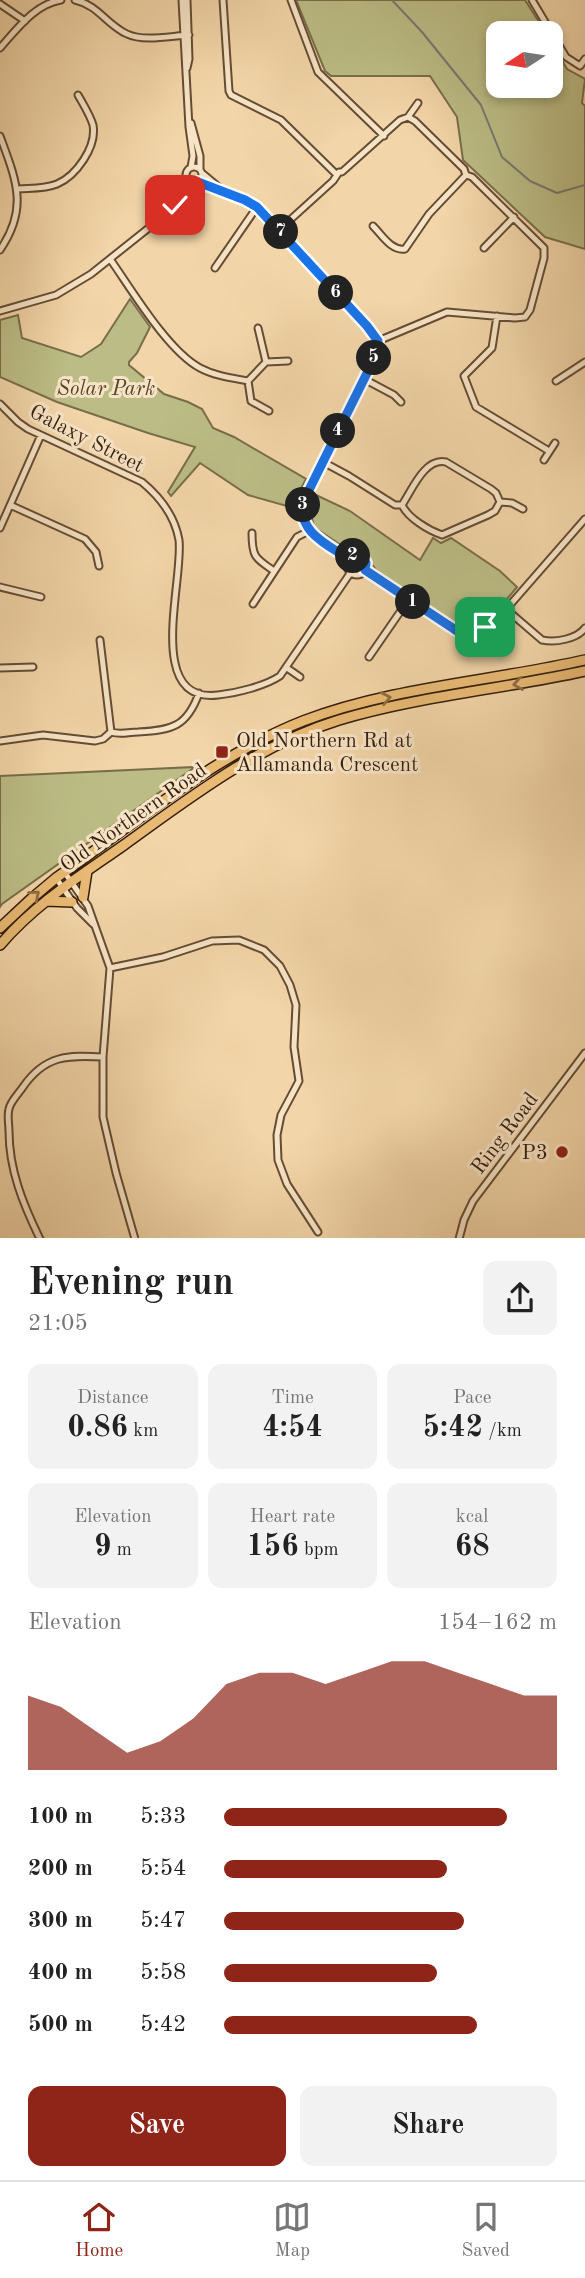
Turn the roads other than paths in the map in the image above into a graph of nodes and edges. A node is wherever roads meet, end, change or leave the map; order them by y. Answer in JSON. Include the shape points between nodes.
{"nodes":[{"id":1,"x":61,"y":0,"type":"edge"},
{"id":2,"x":75,"y":0,"type":"edge"},
{"id":3,"x":184,"y":0,"type":"edge"},
{"id":4,"x":223,"y":0,"type":"edge"},
{"id":5,"x":291,"y":0,"type":"edge"},
{"id":6,"x":532,"y":0,"type":"edge"},
{"id":7,"x":0,"y":4,"type":"edge"},
{"id":8,"x":25,"y":21,"type":"junction"},
{"id":9,"x":186,"y":35,"type":"junction"},
{"id":10,"x":0,"y":48,"type":"edge"},
{"id":11,"x":585,"y":59,"type":"edge"},
{"id":12,"x":583,"y":68,"type":"edge"},
{"id":13,"x":78,"y":95,"type":"dead end"},
{"id":14,"x":418,"y":103,"type":"dead end"},
{"id":15,"x":189,"y":113,"type":"junction"},
{"id":16,"x":408,"y":117,"type":"junction"},
{"id":17,"x":0,"y":136,"type":"edge"},
{"id":18,"x":384,"y":136,"type":"junction"},
{"id":19,"x":191,"y":167,"type":"junction"},
{"id":20,"x":201,"y":172,"type":"junction"},
{"id":21,"x":337,"y":175,"type":"junction"},
{"id":22,"x":466,"y":175,"type":"junction"},
{"id":23,"x":192,"y":181,"type":"junction"},
{"id":24,"x":18,"y":189,"type":"junction"},
{"id":25,"x":227,"y":192,"type":"junction"},
{"id":26,"x":257,"y":207,"type":"junction"},
{"id":27,"x":514,"y":217,"type":"junction"},
{"id":28,"x":373,"y":226,"type":"dead end"},
{"id":29,"x":279,"y":230,"type":"junction"},
{"id":30,"x":484,"y":248,"type":"dead end"},
{"id":31,"x":0,"y":250,"type":"edge"},
{"id":32,"x":110,"y":259,"type":"junction"},
{"id":33,"x":215,"y":268,"type":"dead end"},
{"id":34,"x":0,"y":312,"type":"edge"},
{"id":35,"x":497,"y":316,"type":"junction"},
{"id":36,"x":258,"y":328,"type":"dead end"},
{"id":37,"x":378,"y":341,"type":"junction"},
{"id":38,"x":288,"y":360,"type":"dead end"},
{"id":39,"x":266,"y":362,"type":"junction"},
{"id":40,"x":585,"y":362,"type":"edge"},
{"id":41,"x":364,"y":379,"type":"junction"},
{"id":42,"x":248,"y":381,"type":"junction"},
{"id":43,"x":556,"y":381,"type":"dead end"},
{"id":44,"x":401,"y":402,"type":"dead end"},
{"id":45,"x":0,"y":404,"type":"edge"},
{"id":46,"x":269,"y":411,"type":"dead end"},
{"id":47,"x":41,"y":435,"type":"junction"},
{"id":48,"x":555,"y":443,"type":"dead end"},
{"id":49,"x":549,"y":451,"type":"junction"},
{"id":50,"x":544,"y":460,"type":"dead end"},
{"id":51,"x":323,"y":462,"type":"junction"},
{"id":52,"x":500,"y":502,"type":"junction"},
{"id":53,"x":10,"y":505,"type":"junction"},
{"id":54,"x":402,"y":505,"type":"junction"},
{"id":55,"x":523,"y":509,"type":"dead end"},
{"id":56,"x":585,"y":519,"type":"edge"},
{"id":57,"x":0,"y":528,"type":"edge"},
{"id":58,"x":309,"y":531,"type":"junction"},
{"id":59,"x":252,"y":533,"type":"dead end"},
{"id":60,"x":349,"y":559,"type":"junction"},
{"id":61,"x":99,"y":566,"type":"dead end"},
{"id":62,"x":365,"y":570,"type":"junction"},
{"id":63,"x":274,"y":571,"type":"junction"},
{"id":64,"x":351,"y":572,"type":"junction"},
{"id":65,"x":0,"y":587,"type":"edge"},
{"id":66,"x":41,"y":597,"type":"dead end"},
{"id":67,"x":409,"y":599,"type":"junction"},
{"id":68,"x":253,"y":604,"type":"dead end"},
{"id":69,"x":507,"y":610,"type":"junction"},
{"id":70,"x":585,"y":628,"type":"edge"},
{"id":71,"x":100,"y":640,"type":"dead end"},
{"id":72,"x":369,"y":657,"type":"dead end"},
{"id":73,"x":585,"y":660,"type":"edge"},
{"id":74,"x":33,"y":667,"type":"dead end"},
{"id":75,"x":0,"y":668,"type":"edge"},
{"id":76,"x":287,"y":668,"type":"junction"},
{"id":77,"x":585,"y":671,"type":"edge"},
{"id":78,"x":300,"y":677,"type":"dead end"},
{"id":79,"x":199,"y":693,"type":"junction"},
{"id":80,"x":111,"y":732,"type":"junction"},
{"id":81,"x":0,"y":741,"type":"edge"},
{"id":82,"x":87,"y":871,"type":"junction"},
{"id":83,"x":60,"y":875,"type":"junction"},
{"id":84,"x":72,"y":882,"type":"junction"},
{"id":85,"x":62,"y":888,"type":"junction"},
{"id":86,"x":83,"y":897,"type":"junction"},
{"id":87,"x":45,"y":901,"type":"junction"},
{"id":88,"x":72,"y":902,"type":"junction"},
{"id":89,"x":93,"y":924,"type":"junction"},
{"id":90,"x":0,"y":928,"type":"edge"},
{"id":91,"x":0,"y":945,"type":"edge"},
{"id":92,"x":110,"y":968,"type":"junction"},
{"id":93,"x":585,"y":1052,"type":"edge"},
{"id":94,"x":103,"y":1057,"type":"junction"},
{"id":95,"x":0,"y":1108,"type":"edge"},
{"id":96,"x":9,"y":1108,"type":"junction"},
{"id":97,"x":318,"y":1232,"type":"dead end"},
{"id":98,"x":40,"y":1238,"type":"edge"},
{"id":99,"x":135,"y":1238,"type":"edge"},
{"id":100,"x":459,"y":1238,"type":"edge"}],
"edges":[{"from":1,"to":8,"type":"street","via":[[48,3]]},
{"from":2,"to":9,"type":"street","via":[[98,10],[128,34]]},
{"from":3,"to":9,"type":"street"},
{"from":4,"to":21,"type":"street","via":[[229,91],[281,120]]},
{"from":5,"to":18,"type":"street","via":[[318,72]]},
{"from":6,"to":12,"type":"street","via":[[566,57]]},
{"from":7,"to":8,"type":"street"},
{"from":8,"to":10,"type":"street"},
{"from":9,"to":15,"type":"street"},
{"from":11,"to":12,"type":"street"},
{"from":13,"to":24,"type":"street","via":[[94,136],[85,158],[73,174],[55,184]]},
{"from":14,"to":16,"type":"street"},
{"from":15,"to":19,"type":"street"},
{"from":15,"to":20,"type":"street"},
{"from":16,"to":18,"type":"street"},
{"from":16,"to":22,"type":"street"},
{"from":17,"to":24,"type":"street"},
{"from":18,"to":21,"type":"street"},
{"from":19,"to":20,"type":"street"},
{"from":19,"to":23,"type":"street","via":[[186,173]]},
{"from":20,"to":23,"type":"street"},
{"from":20,"to":25,"type":"street"},
{"from":21,"to":29,"type":"street"},
{"from":22,"to":27,"type":"street"},
{"from":22,"to":28,"type":"street","via":[[429,214],[405,249],[396,249]]},
{"from":23,"to":25,"type":"street"},
{"from":23,"to":32,"type":"street","via":[[170,211]]},
{"from":24,"to":31,"type":"street","via":[[18,212]]},
{"from":25,"to":26,"type":"street"},
{"from":26,"to":29,"type":"street"},
{"from":26,"to":33,"type":"street"},
{"from":27,"to":30,"type":"street"},
{"from":27,"to":35,"type":"street","via":[[545,251],[527,316]]},
{"from":29,"to":37,"type":"street"},
{"from":32,"to":34,"type":"street","via":[[56,295]]},
{"from":32,"to":42,"type":"street","via":[[185,357],[212,374]]},
{"from":35,"to":37,"type":"street","via":[[447,312]]},
{"from":35,"to":49,"type":"street","via":[[492,348],[464,376],[473,402]]},
{"from":36,"to":39,"type":"street"},
{"from":37,"to":41,"type":"street"},
{"from":38,"to":39,"type":"street"},
{"from":39,"to":42,"type":"street"},
{"from":40,"to":43,"type":"street"},
{"from":41,"to":44,"type":"street"},
{"from":41,"to":51,"type":"street"},
{"from":42,"to":46,"type":"street","via":[[251,401]]},
{"from":45,"to":47,"type":"street","name":"Galaxy Street","via":[[18,422]]},
{"from":47,"to":53,"type":"street"},
{"from":47,"to":79,"type":"street","name":"Galaxy Street","via":[[142,482],[167,510],[180,552],[172,656],[178,677]]},
{"from":48,"to":49,"type":"street"},
{"from":49,"to":50,"type":"street"},
{"from":51,"to":54,"type":"street"},
{"from":51,"to":58,"type":"street","via":[[303,506]]},
{"from":52,"to":54,"type":"street","via":[[488,515],[442,534],[413,518]]},
{"from":52,"to":54,"type":"street","via":[[491,489],[437,460]]},
{"from":52,"to":55,"type":"street"},
{"from":53,"to":57,"type":"street"},
{"from":53,"to":61,"type":"street","via":[[85,539],[96,552]]},
{"from":56,"to":69,"type":"street"},
{"from":58,"to":60,"type":"street"},
{"from":58,"to":63,"type":"street","via":[[297,537]]},
{"from":59,"to":63,"type":"street","via":[[254,556]]},
{"from":60,"to":62,"type":"street","via":[[362,557]]},
{"from":60,"to":64,"type":"street"},
{"from":62,"to":64,"type":"street"},
{"from":62,"to":67,"type":"street"},
{"from":63,"to":68,"type":"street"},
{"from":64,"to":76,"type":"street"},
{"from":65,"to":66,"type":"street"},
{"from":67,"to":69,"type":"street","via":[[461,632],[490,625]]},
{"from":67,"to":72,"type":"street"},
{"from":69,"to":70,"type":"street","via":[[548,642],[576,636]]},
{"from":71,"to":80,"type":"street"},
{"from":83,"to":73,"type":"highway","name":"Old Northern Road","one_way":true,"via":[[219,764],[302,722],[365,702]]},
{"from":74,"to":75,"type":"street"},
{"from":76,"to":78,"type":"street"},
{"from":76,"to":79,"type":"street","via":[[275,679],[242,690],[215,696]]},
{"from":77,"to":82,"type":"highway","name":"Old Northern Road","one_way":true,"via":[[373,711],[313,729],[235,767]]},
{"from":79,"to":80,"type":"street","via":[[186,719],[176,726],[121,735]]},
{"from":80,"to":81,"type":"street","via":[[95,741],[43,735]]},
{"from":82,"to":84,"type":"highway","name":"Old Northern Road"},
{"from":82,"to":86,"type":"highway"},
{"from":83,"to":84,"type":"street"},
{"from":83,"to":85,"type":"street"},
{"from":90,"to":83,"type":"highway","name":"Old Northern Road","one_way":true},
{"from":84,"to":85,"type":"highway","name":"Old Northern Road"},
{"from":84,"to":86,"type":"street"},
{"from":85,"to":87,"type":"highway","name":"Old Northern Road"},
{"from":85,"to":88,"type":"street"},
{"from":86,"to":89,"type":"street"},
{"from":87,"to":88,"type":"highway"},
{"from":87,"to":91,"type":"highway","name":"Old Northern Road"},
{"from":88,"to":89,"type":"street"},
{"from":89,"to":92,"type":"street"},
{"from":92,"to":94,"type":"street"},
{"from":92,"to":97,"type":"street","via":[[212,941],[239,940],[264,950],[280,966],[296,1005],[294,1047],[299,1081],[281,1115],[278,1160],[287,1184]]},
{"from":93,"to":100,"type":"street","name":"Ring Road","via":[[472,1201]]},
{"from":94,"to":96,"type":"street","via":[[73,1055],[54,1060],[33,1072]]},
{"from":94,"to":99,"type":"street","via":[[103,1116]]},
{"from":95,"to":96,"type":"street"},
{"from":96,"to":98,"type":"street","via":[[15,1178]]}]}
